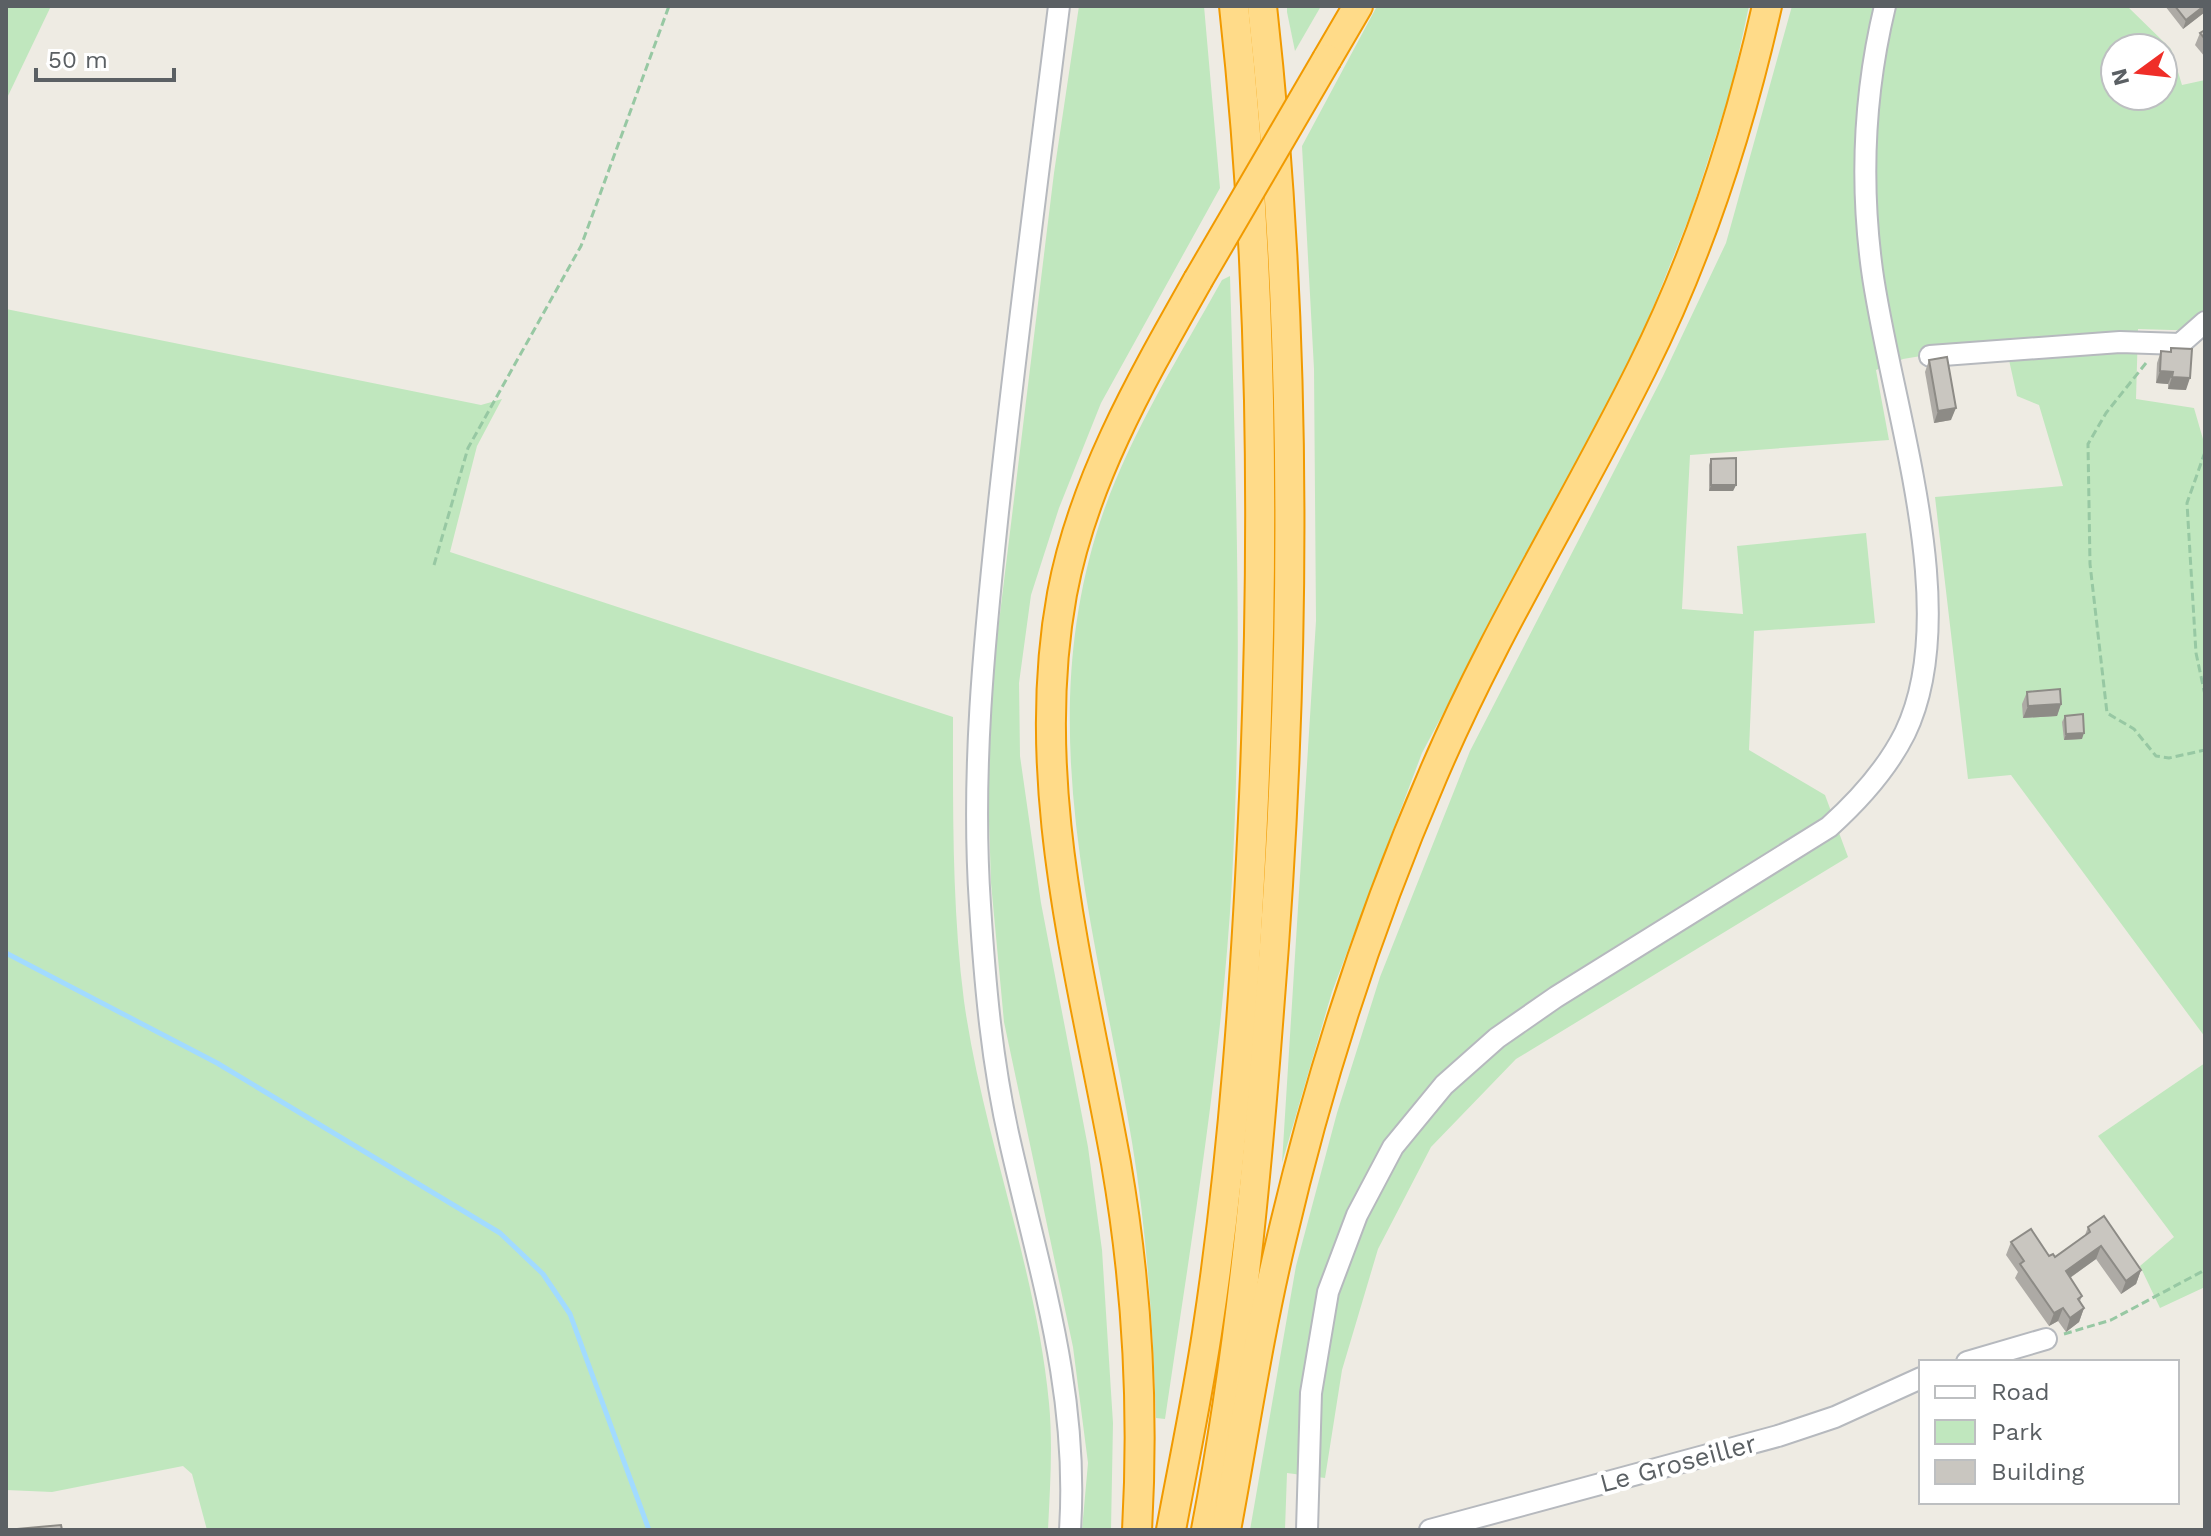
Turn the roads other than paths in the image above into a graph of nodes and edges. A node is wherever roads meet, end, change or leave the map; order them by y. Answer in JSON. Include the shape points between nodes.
{"nodes":[{"id":1,"x":1059,"y":6,"type":"edge"},
{"id":2,"x":1234,"y":6,"type":"edge"},
{"id":3,"x":1262,"y":6,"type":"edge"},
{"id":4,"x":1358,"y":6,"type":"edge"},
{"id":5,"x":1767,"y":6,"type":"edge"},
{"id":6,"x":1885,"y":6,"type":"edge"},
{"id":7,"x":2205,"y":322,"type":"edge"},
{"id":8,"x":1930,"y":356,"type":"edge"},
{"id":9,"x":2046,"y":1339,"type":"road end"},
{"id":10,"x":1974,"y":1360,"type":"edge"},
{"id":11,"x":1919,"y":1379,"type":"edge"},
{"id":12,"x":1070,"y":1530,"type":"edge"},
{"id":13,"x":1137,"y":1530,"type":"edge"},
{"id":14,"x":1171,"y":1530,"type":"edge"},
{"id":15,"x":1206,"y":1530,"type":"edge"},
{"id":16,"x":1226,"y":1530,"type":"edge"},
{"id":17,"x":1307,"y":1530,"type":"edge"},
{"id":18,"x":1430,"y":1530,"type":"edge"}],
"edges":[{"from":1,"to":12,"type":"street","via":[[1006,438],[978,703],[976,786],[989,1029],[1010,1141],[1048,1289],[1065,1390]]},
{"from":2,"to":14,"type":"highway","via":[[1250,201],[1261,451],[1261,615],[1240,1027],[1224,1195],[1207,1334]]},
{"from":3,"to":15,"type":"highway","via":[[1286,373],[1288,617],[1281,861],[1252,1216]]},
{"from":4,"to":13,"type":"highway","bridge":true,"via":[[1134,396],[1085,510],[1063,591],[1050,699],[1052,792],[1132,1280],[1139,1379]]},
{"from":5,"to":16,"type":"highway","via":[[1733,137],[1677,289],[1620,413],[1462,709],[1354,982],[1280,1244]]},
{"from":6,"to":17,"type":"street","via":[[1873,53],[1865,134],[1867,222],[1928,598],[1926,658],[1915,707],[1885,764],[1829,827],[1497,1038],[1444,1085],[1393,1147],[1357,1215],[1328,1292],[1311,1393]]},
{"from":7,"to":8,"type":"street","via":[[2184,342]]},
{"from":9,"to":10,"type":"street"},
{"from":11,"to":18,"type":"street","name":"Le Groseiller","via":[[1778,1436]]}]}
